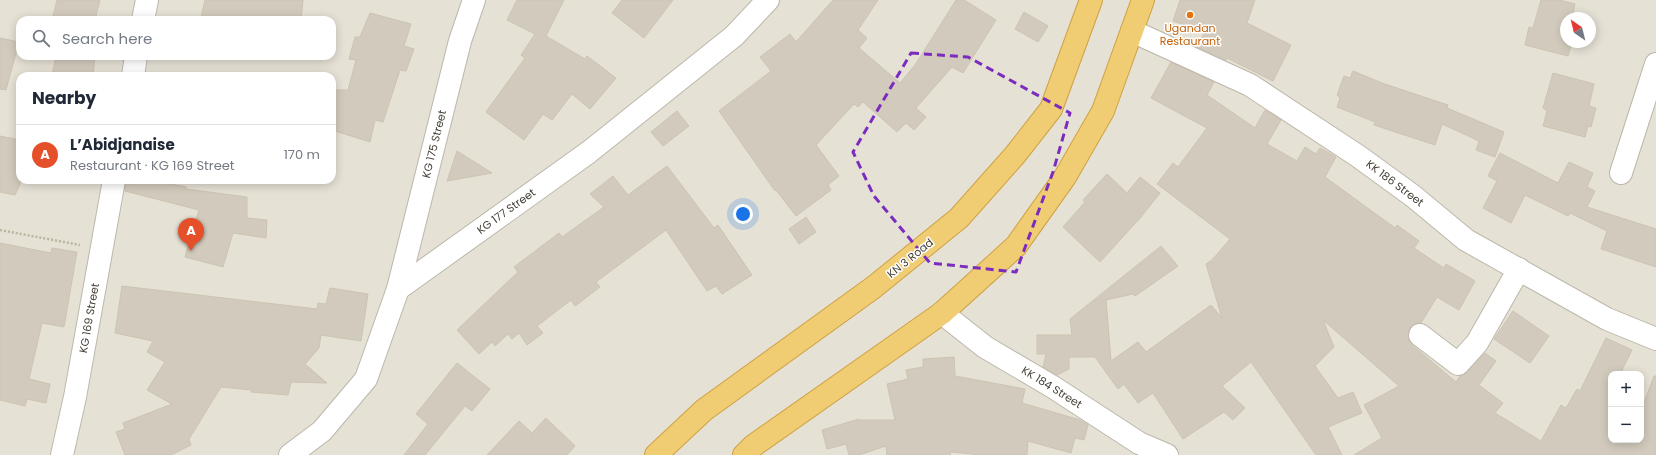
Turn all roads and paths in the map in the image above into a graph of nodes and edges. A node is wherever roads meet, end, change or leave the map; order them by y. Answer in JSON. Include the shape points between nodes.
{"nodes":[{"id":1,"x":147,"y":0,"type":"edge"},
{"id":2,"x":474,"y":0,"type":"edge"},
{"id":3,"x":768,"y":0,"type":"edge"},
{"id":4,"x":1091,"y":0,"type":"edge"},
{"id":5,"x":1143,"y":0,"type":"edge"},
{"id":6,"x":144,"y":16,"type":"edge"},
{"id":7,"x":1132,"y":31,"type":"junction"},
{"id":8,"x":135,"y":60,"type":"edge"},
{"id":9,"x":1656,"y":64,"type":"edge"},
{"id":10,"x":134,"y":72,"type":"edge"},
{"id":11,"x":1621,"y":173,"type":"dead end"},
{"id":12,"x":113,"y":184,"type":"edge"},
{"id":13,"x":0,"y":230,"type":"edge"},
{"id":14,"x":101,"y":250,"type":"junction"},
{"id":15,"x":1519,"y":269,"type":"junction"},
{"id":16,"x":398,"y":289,"type":"junction"},
{"id":17,"x":942,"y":312,"type":"junction"},
{"id":18,"x":1420,"y":335,"type":"dead end"},
{"id":19,"x":1656,"y":339,"type":"edge"},
{"id":20,"x":62,"y":455,"type":"edge"},
{"id":21,"x":290,"y":455,"type":"edge"},
{"id":22,"x":656,"y":455,"type":"edge"},
{"id":23,"x":744,"y":455,"type":"edge"},
{"id":24,"x":1167,"y":455,"type":"edge"}],
"edges":[{"from":1,"to":6,"type":"street"},
{"from":2,"to":16,"type":"street","name":"KG 175 Street","via":[[460,41]]},
{"from":3,"to":16,"type":"street","name":"KG 177 Street","via":[[734,36],[589,152]]},
{"from":4,"to":22,"type":"highway","name":"KN 3 Road","via":[[1051,109],[1015,155],[959,218],[874,287],[704,410]]},
{"from":5,"to":7,"type":"highway"},
{"from":7,"to":15,"type":"street","name":"KK 186 Street","via":[[1250,85],[1358,156],[1413,196],[1466,240]]},
{"from":7,"to":17,"type":"highway","via":[[1103,110],[1065,177],[1016,246]]},
{"from":8,"to":10,"type":"street"},
{"from":9,"to":11,"type":"street"},
{"from":12,"to":14,"type":"street","name":"KG 169 Street"},
{"from":13,"to":14,"type":"path"},
{"from":14,"to":20,"type":"street","name":"KG 169 Street"},
{"from":15,"to":18,"type":"street","via":[[1477,343],[1458,364]]},
{"from":15,"to":19,"type":"street","name":"KK 186 Street","via":[[1607,319]]},
{"from":16,"to":21,"type":"street","via":[[366,379],[322,431]]},
{"from":17,"to":23,"type":"highway","via":[[753,446]]},
{"from":17,"to":24,"type":"street","name":"KK 184 Street","via":[[985,347],[1053,387],[1139,443]]}]}
